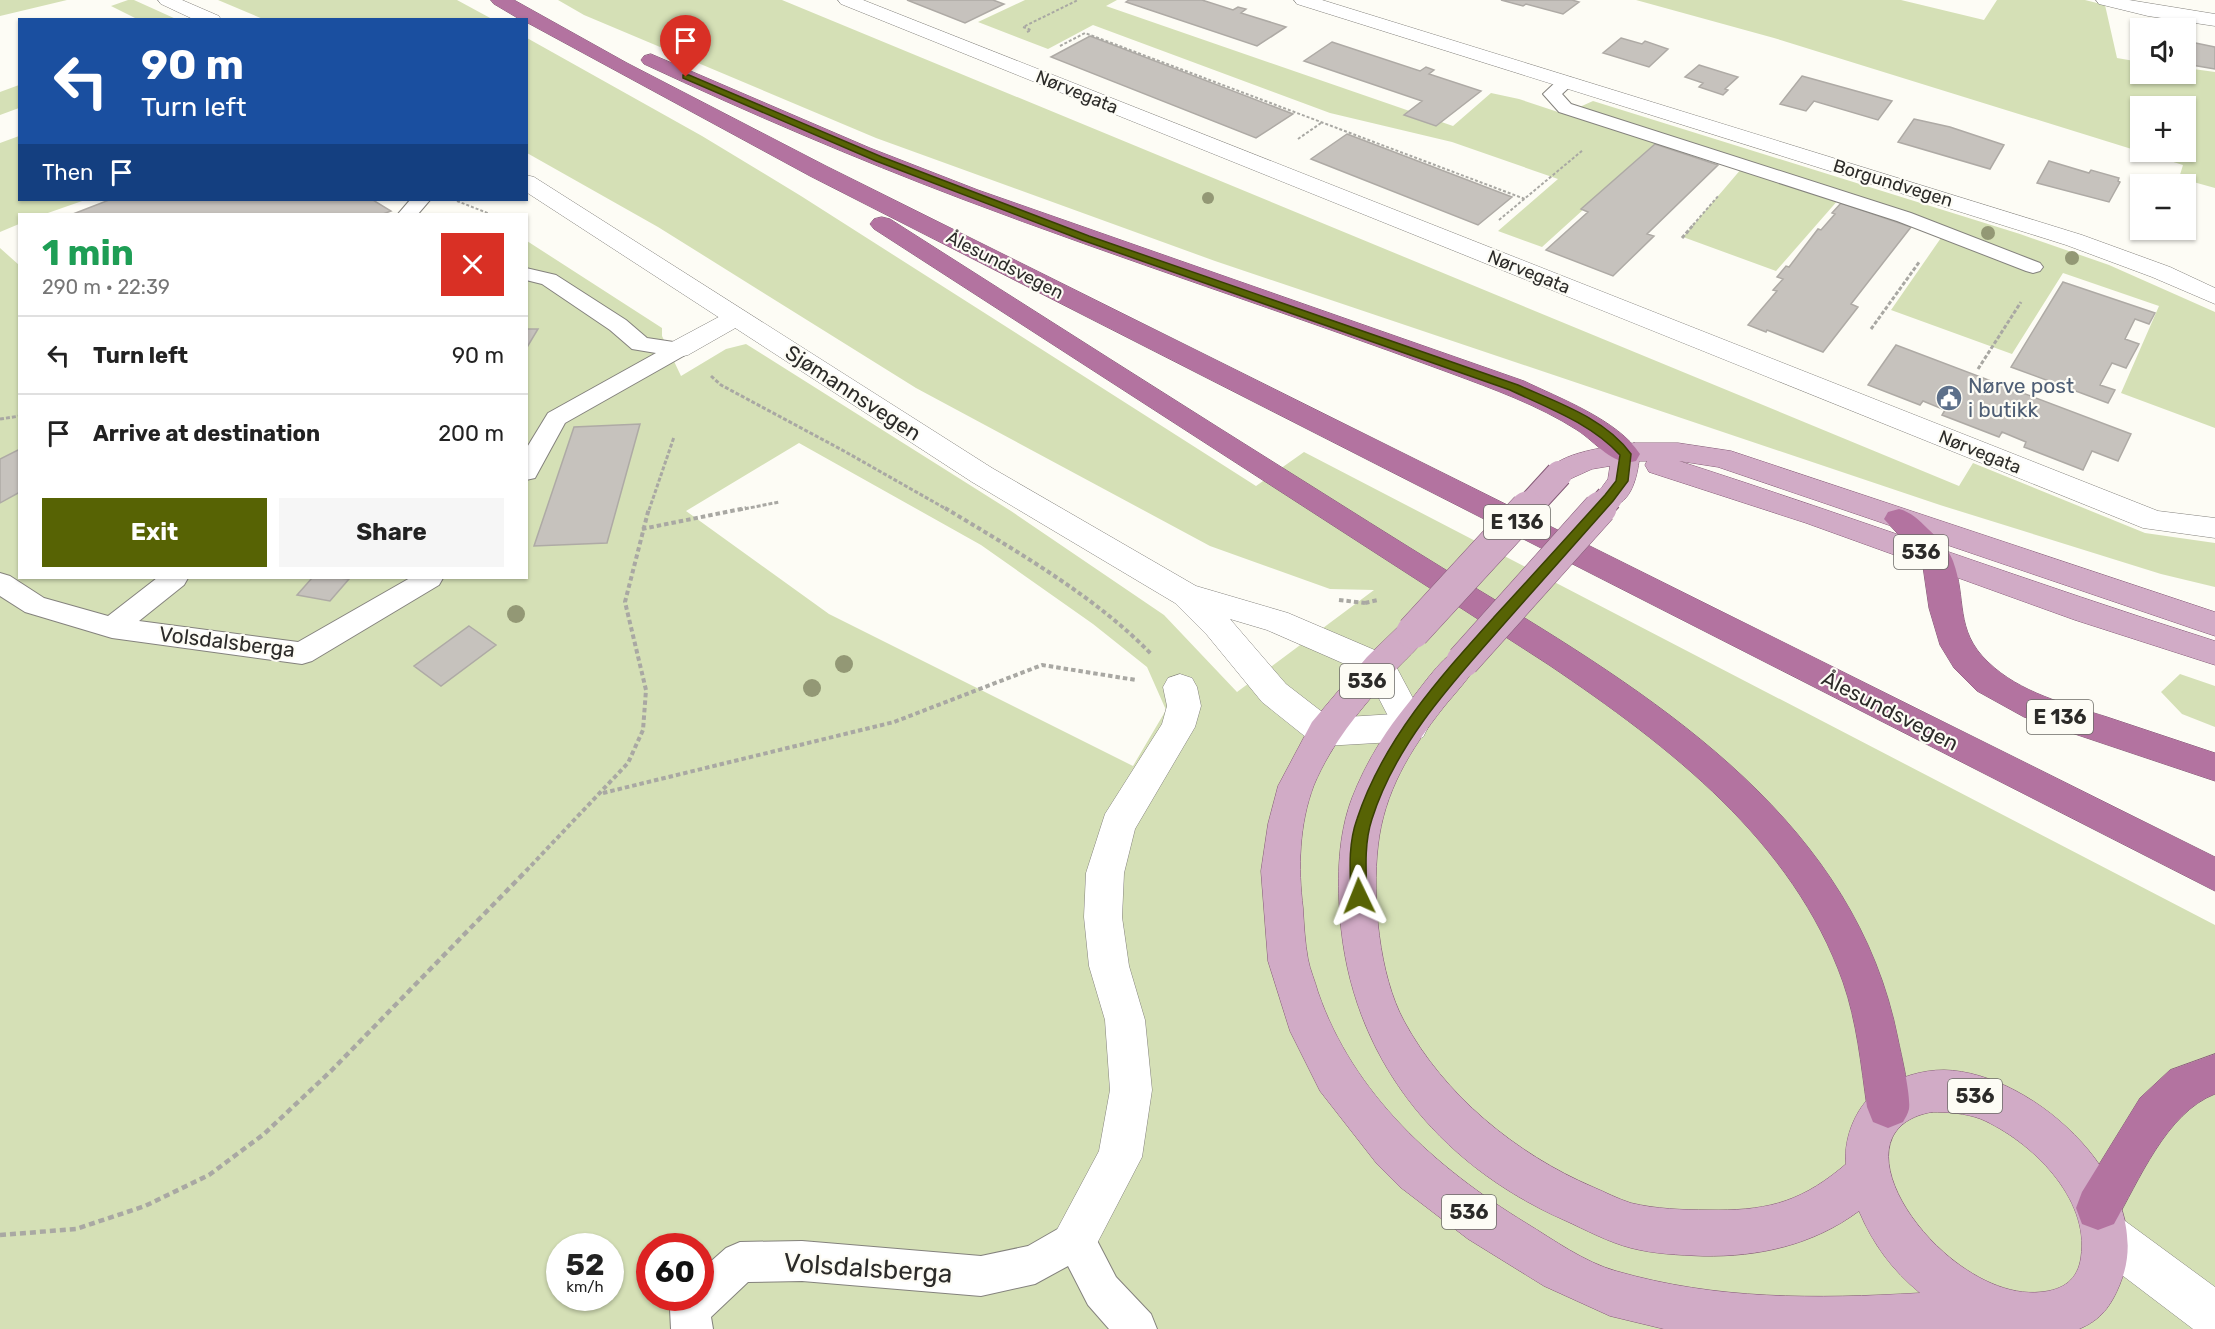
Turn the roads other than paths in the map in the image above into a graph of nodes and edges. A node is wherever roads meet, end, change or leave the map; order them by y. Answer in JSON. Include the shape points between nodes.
{"nodes":[{"id":1,"x":167,"y":0,"type":"edge"},
{"id":2,"x":500,"y":0,"type":"edge"},
{"id":3,"x":847,"y":0,"type":"edge"},
{"id":4,"x":1303,"y":0,"type":"edge"},
{"id":5,"x":2105,"y":0,"type":"edge"},
{"id":6,"x":525,"y":14,"type":"junction"},
{"id":7,"x":208,"y":18,"type":"edge"},
{"id":8,"x":2215,"y":20,"type":"edge"},
{"id":9,"x":1566,"y":82,"type":"junction"},
{"id":10,"x":818,"y":171,"type":"junction"},
{"id":11,"x":528,"y":183,"type":"edge"},
{"id":12,"x":419,"y":201,"type":"edge"},
{"id":13,"x":409,"y":213,"type":"edge"},
{"id":14,"x":2033,"y":267,"type":"dead end"},
{"id":15,"x":528,"y":274,"type":"edge"},
{"id":16,"x":2215,"y":297,"type":"edge"},
{"id":17,"x":737,"y":317,"type":"junction"},
{"id":18,"x":686,"y":345,"type":"junction"},
{"id":19,"x":1626,"y":454,"type":"junction"},
{"id":20,"x":528,"y":468,"type":"edge"},
{"id":21,"x":1899,"y":519,"type":"junction"},
{"id":22,"x":2215,"y":528,"type":"edge"},
{"id":23,"x":1937,"y":558,"type":"junction"},
{"id":24,"x":174,"y":579,"type":"edge"},
{"id":25,"x":428,"y":579,"type":"edge"},
{"id":26,"x":0,"y":583,"type":"edge"},
{"id":27,"x":1186,"y":595,"type":"junction"},
{"id":28,"x":2215,"y":624,"type":"edge"},
{"id":29,"x":112,"y":628,"type":"junction"},
{"id":30,"x":2215,"y":653,"type":"edge"},
{"id":31,"x":1379,"y":666,"type":"junction"},
{"id":32,"x":1180,"y":687,"type":"road end"},
{"id":33,"x":1411,"y":727,"type":"junction"},
{"id":34,"x":1324,"y":732,"type":"junction"},
{"id":35,"x":2215,"y":767,"type":"edge"},
{"id":36,"x":2215,"y":875,"type":"edge"},
{"id":37,"x":2215,"y":1074,"type":"edge"},
{"id":38,"x":1888,"y":1107,"type":"junction"},
{"id":39,"x":1869,"y":1174,"type":"junction"},
{"id":40,"x":2102,"y":1221,"type":"junction"},
{"id":41,"x":1075,"y":1239,"type":"junction"},
{"id":42,"x":2215,"y":1316,"type":"edge"},
{"id":43,"x":2033,"y":1319,"type":"edge"},
{"id":44,"x":692,"y":1329,"type":"edge"},
{"id":45,"x":1136,"y":1329,"type":"edge"}],
"edges":[{"from":1,"to":7,"type":"street"},
{"from":2,"to":6,"type":"highway","name":"Ålesundsvegen","number":"E 136"},
{"from":3,"to":22,"type":"street","name":"Nørvegata","via":[[2154,521]]},
{"from":4,"to":9,"type":"street","name":"Borgundvegen"},
{"from":5,"to":8,"type":"street"},
{"from":6,"to":10,"type":"highway","name":"Ålesundsvegen","number":"E 136"},
{"from":6,"to":19,"type":"highway","number":"E 136","via":[[570,19],[686,77],[804,128],[1075,234],[1514,387],[1579,417]]},
{"from":9,"to":14,"type":"lane","name":"Borgundvegen","via":[[1552,94],[1565,108],[1904,218]]},
{"from":9,"to":16,"type":"street","name":"Borgundvegen","via":[[2074,240]]},
{"from":10,"to":36,"type":"highway","name":"Ålesundsvegen","number":"E 136"},
{"from":10,"to":38,"type":"highway","number":"E 136","via":[[846,200],[880,223],[1572,663],[1680,739],[1757,813],[1811,880],[1855,959],[1877,1035]]},
{"from":11,"to":17,"type":"street","name":"Sjømannsvegen"},
{"from":12,"to":13,"type":"lane"},
{"from":15,"to":18,"type":"lane","via":[[549,279],[640,344]]},
{"from":17,"to":18,"type":"street"},
{"from":17,"to":27,"type":"street","name":"Sjømannsvegen","via":[[982,475]]},
{"from":18,"to":20,"type":"lane","via":[[556,418]]},
{"from":19,"to":21,"type":"main road","number":"536","via":[[1678,452],[1721,458]]},
{"from":19,"to":23,"type":"main road","number":"536"},
{"from":19,"to":31,"type":"main road","number":"536","bridge":true,"via":[[1585,461],[1559,474]]},
{"from":19,"to":33,"type":"main road","number":"536","bridge":true,"via":[[1622,481],[1609,498],[1463,661]]},
{"from":21,"to":23,"type":"highway"},
{"from":21,"to":28,"type":"main road","number":"536"},
{"from":23,"to":30,"type":"main road","number":"536"},
{"from":23,"to":35,"type":"highway","number":"E 136","via":[[1952,639],[1983,680],[2009,696],[2087,727]]},
{"from":24,"to":29,"type":"lane","name":"Volsdalsberga"},
{"from":25,"to":29,"type":"lane","name":"Volsdalsberga","via":[[302,653]]},
{"from":26,"to":29,"type":"lane","name":"Volsdalsberga","via":[[35,606]]},
{"from":27,"to":31,"type":"street","name":"Sjømannsvegen","via":[[1277,621]]},
{"from":27,"to":34,"type":"street","name":"Sjømannsvegen","via":[[1274,693]]},
{"from":31,"to":33,"type":"street"},
{"from":31,"to":34,"type":"main road","number":"536"},
{"from":32,"to":41,"type":"street","name":"Volsdalsberga","via":[[1184,706],[1178,727],[1118,825],[1105,873],[1103,917],[1109,966],[1125,1020],[1131,1090],[1120,1157]]},
{"from":33,"to":34,"type":"street"},
{"from":33,"to":39,"type":"main road","number":"536","via":[[1387,762],[1364,820],[1358,855],[1360,937],[1388,1033],[1435,1099],[1493,1155],[1561,1197],[1630,1225],[1698,1233],[1750,1232],[1789,1224],[1842,1197]]},
{"from":34,"to":43,"type":"main road","number":"536","via":[[1296,786],[1286,824],[1280,871],[1288,961],[1311,1031],[1335,1076],[1392,1149],[1416,1171],[1484,1223],[1560,1270],[1610,1293],[1701,1314],[1746,1319]]},
{"from":37,"to":40,"type":"highway","via":[[2186,1084],[2155,1113]]},
{"from":38,"to":39,"type":"main road","number":"536","via":[[1871,1132]]},
{"from":38,"to":40,"type":"main road","number":"536","via":[[1915,1092],[1937,1090],[1992,1102],[2046,1136],[2076,1169]]},
{"from":39,"to":43,"type":"main road","number":"536","via":[[1878,1206],[1902,1244],[1941,1281],[1970,1299]]},
{"from":40,"to":42,"type":"street"},
{"from":40,"to":43,"type":"main road","number":"536","via":[[2105,1269],[2093,1293],[2072,1310]]},
{"from":41,"to":44,"type":"lane","name":"Volsdalsberga","via":[[1035,1264],[981,1276],[802,1261],[740,1262],[690,1310]]},
{"from":41,"to":45,"type":"lane","via":[[1102,1291]]}]}
